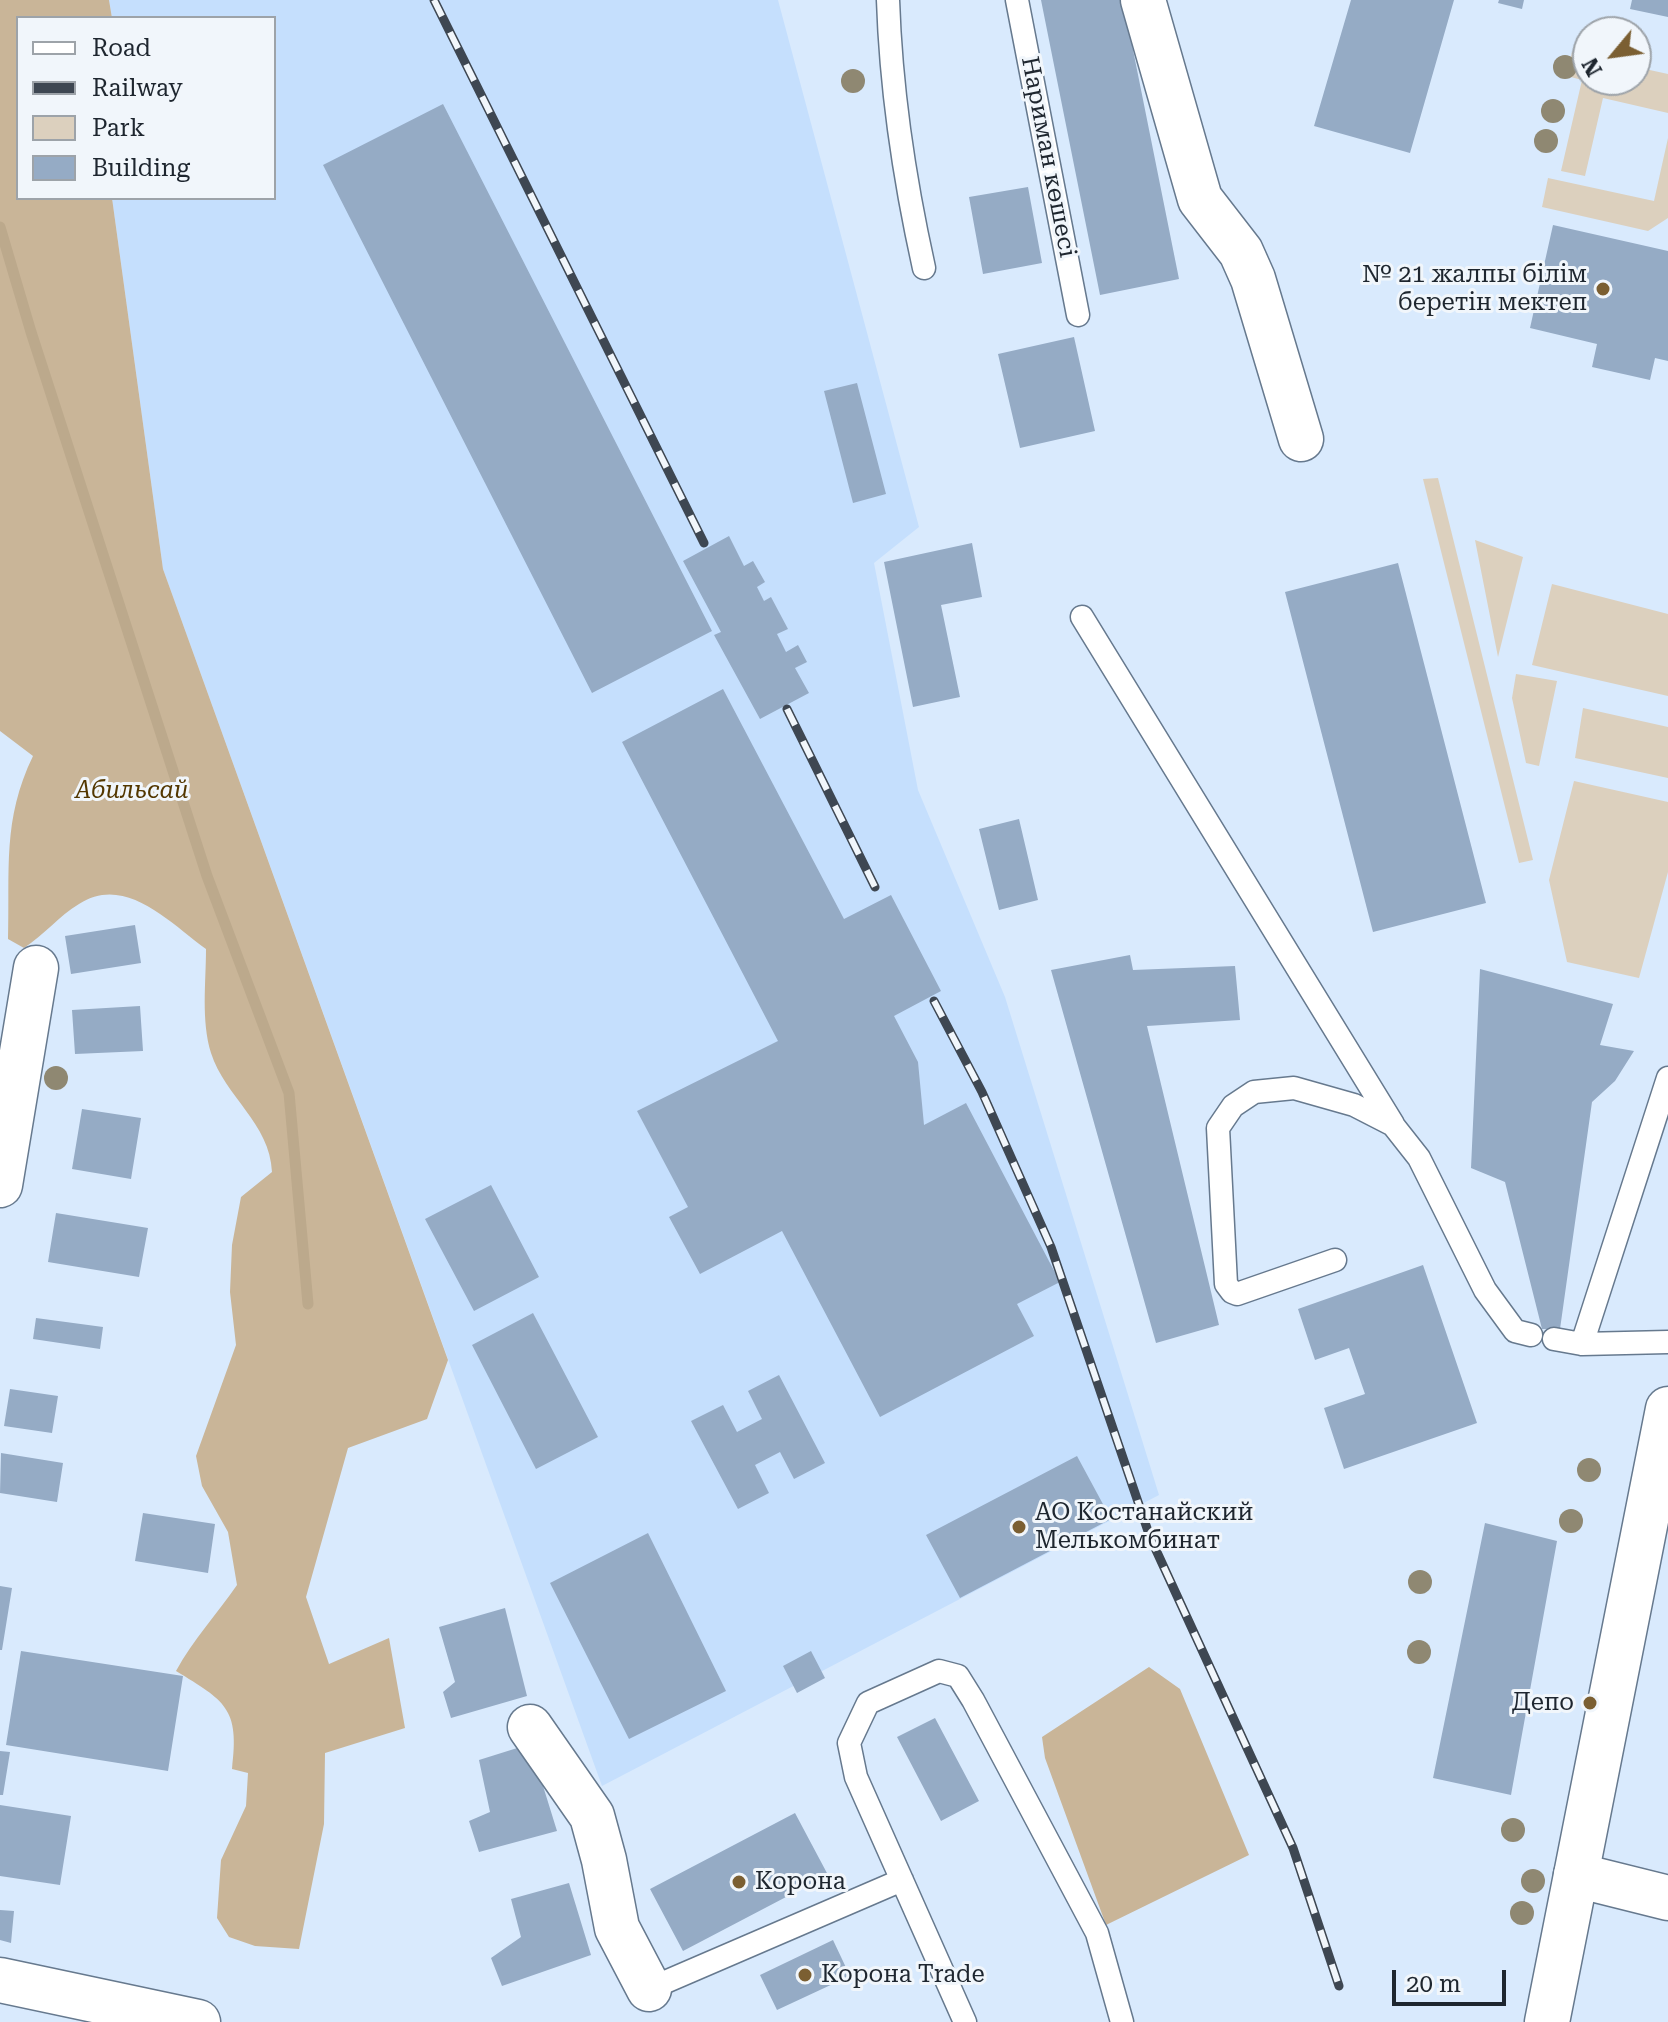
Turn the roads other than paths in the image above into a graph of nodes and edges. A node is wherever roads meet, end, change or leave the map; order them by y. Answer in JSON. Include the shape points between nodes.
{"nodes":[{"id":1,"x":888,"y":0,"type":"edge"},
{"id":2,"x":1017,"y":0,"type":"edge"},
{"id":3,"x":1143,"y":0,"type":"edge"},
{"id":4,"x":924,"y":268,"type":"dead end"},
{"id":5,"x":1078,"y":315,"type":"dead end"},
{"id":6,"x":1301,"y":439,"type":"dead end"},
{"id":7,"x":1082,"y":617,"type":"dead end"},
{"id":8,"x":36,"y":968,"type":"dead end"},
{"id":9,"x":1668,"y":1078,"type":"edge"},
{"id":10,"x":1393,"y":1125,"type":"junction"},
{"id":11,"x":2,"y":1158,"type":"edge"},
{"id":12,"x":1335,"y":1260,"type":"dead end"},
{"id":13,"x":1531,"y":1335,"type":"dead end"},
{"id":14,"x":1554,"y":1339,"type":"dead end"},
{"id":15,"x":1668,"y":1342,"type":"edge"},
{"id":16,"x":1582,"y":1344,"type":"junction"},
{"id":17,"x":1668,"y":1409,"type":"edge"},
{"id":18,"x":530,"y":1727,"type":"dead end"},
{"id":19,"x":1576,"y":1875,"type":"junction"},
{"id":20,"x":902,"y":1880,"type":"junction"},
{"id":21,"x":1668,"y":1898,"type":"edge"},
{"id":22,"x":0,"y":1980,"type":"edge"},
{"id":23,"x":649,"y":1989,"type":"joint"},
{"id":24,"x":198,"y":2022,"type":"edge"},
{"id":25,"x":965,"y":2022,"type":"edge"},
{"id":26,"x":1122,"y":2022,"type":"edge"},
{"id":27,"x":1547,"y":2022,"type":"edge"}],
"edges":[{"from":1,"to":4,"type":"lane","via":[[890,74]]},
{"from":2,"to":5,"type":"lane","name":"Нариман көшесі"},
{"from":3,"to":6,"type":"street","via":[[1200,199],[1241,252],[1253,279]]},
{"from":7,"to":10,"type":"lane"},
{"from":8,"to":11,"type":"street"},
{"from":9,"to":16,"type":"lane"},
{"from":10,"to":12,"type":"lane","via":[[1354,1105],[1294,1088],[1254,1092],[1233,1106],[1218,1128],[1226,1284],[1232,1292]]},
{"from":10,"to":13,"type":"lane","via":[[1419,1158],[1485,1290],[1515,1331]]},
{"from":14,"to":16,"type":"lane"},
{"from":15,"to":16,"type":"lane"},
{"from":17,"to":19,"type":"street"},
{"from":18,"to":23,"type":"street","via":[[592,1816],[617,1928]]},
{"from":19,"to":21,"type":"street"},
{"from":19,"to":27,"type":"street"},
{"from":20,"to":23,"type":"lane"},
{"from":20,"to":25,"type":"lane"},
{"from":20,"to":26,"type":"lane","via":[[856,1777],[849,1743],[868,1703],[939,1671],[958,1676],[973,1700],[1097,1933]]},
{"from":22,"to":24,"type":"street"}]}
